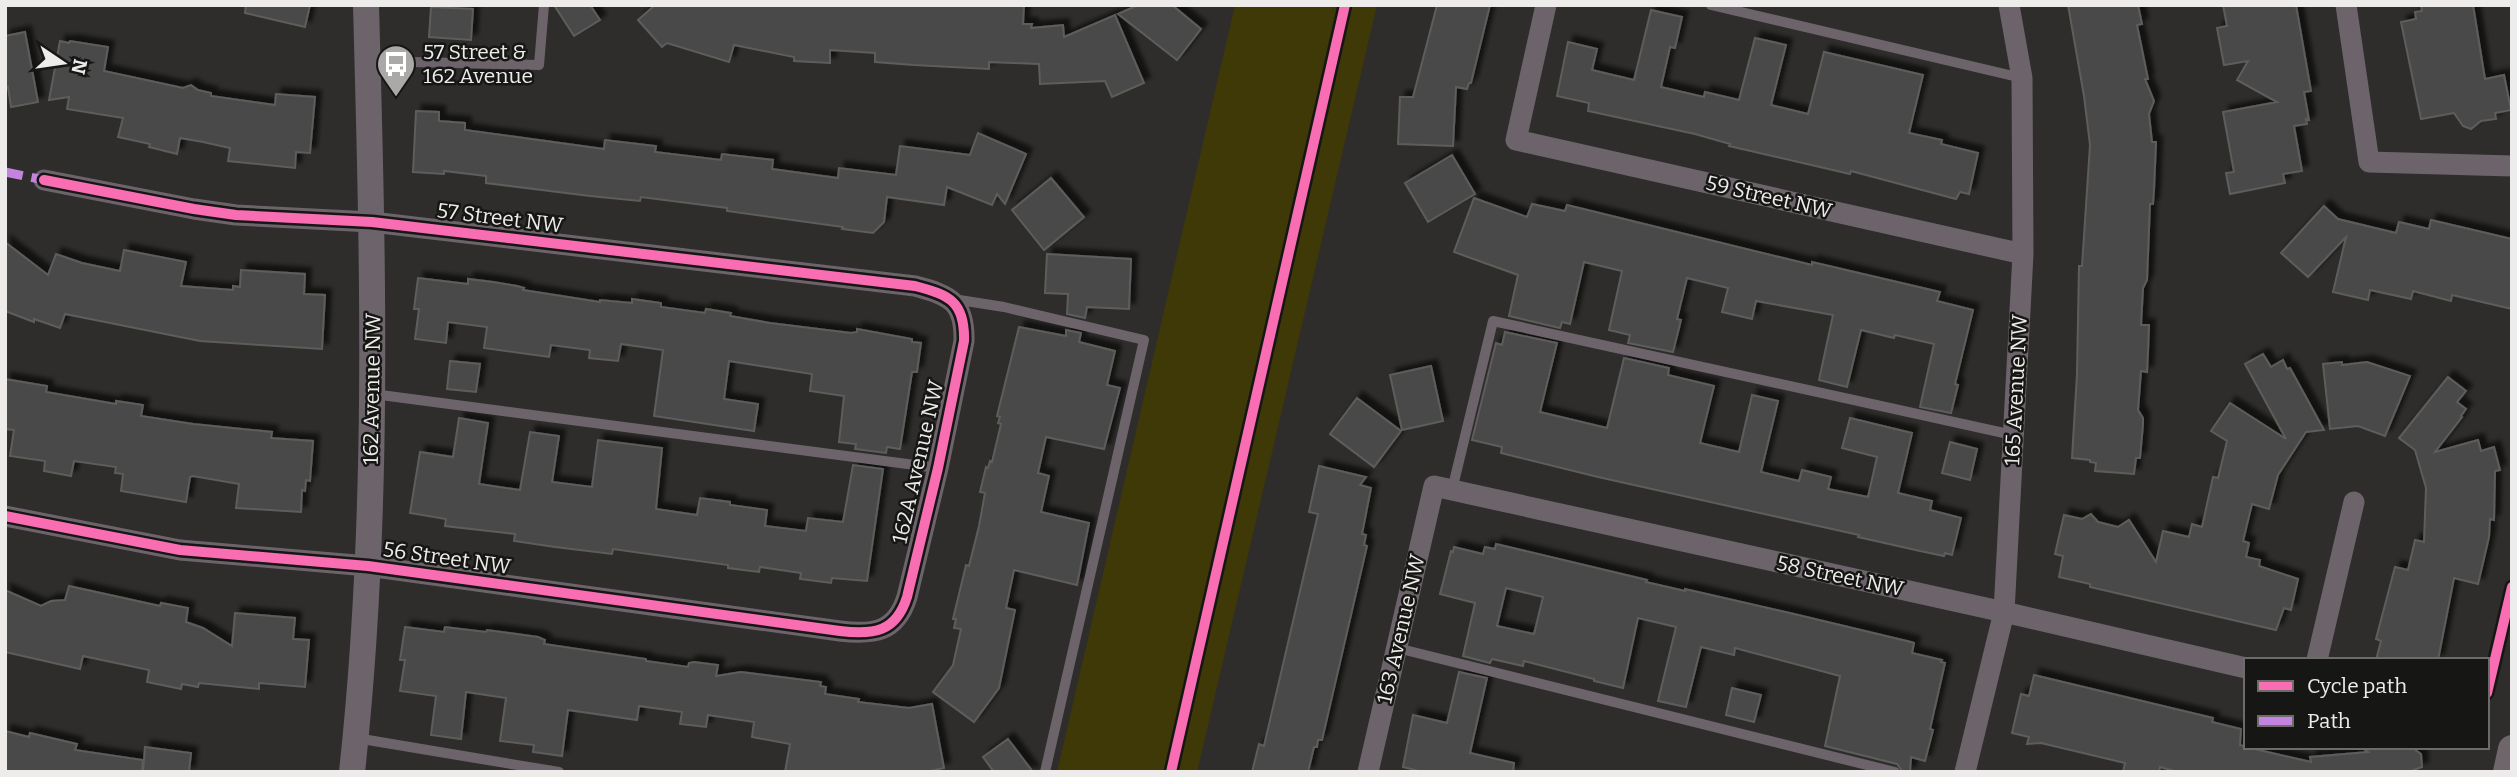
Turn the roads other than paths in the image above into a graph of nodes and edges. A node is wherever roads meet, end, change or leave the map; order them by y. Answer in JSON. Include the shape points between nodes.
{"nodes":[{"id":1,"x":366,"y":5,"type":"edge"},
{"id":2,"x":544,"y":5,"type":"edge"},
{"id":3,"x":1546,"y":5,"type":"edge"},
{"id":4,"x":1711,"y":5,"type":"edge"},
{"id":5,"x":2009,"y":5,"type":"edge"},
{"id":6,"x":2346,"y":5,"type":"edge"},
{"id":7,"x":367,"y":61,"type":"junction"},
{"id":8,"x":2022,"y":78,"type":"junction"},
{"id":9,"x":2512,"y":166,"type":"edge"},
{"id":10,"x":44,"y":180,"type":"dead end"},
{"id":11,"x":372,"y":222,"type":"junction"},
{"id":12,"x":2023,"y":254,"type":"junction"},
{"id":13,"x":951,"y":299,"type":"junction"},
{"id":14,"x":373,"y":394,"type":"junction"},
{"id":15,"x":2013,"y":435,"type":"junction"},
{"id":16,"x":938,"y":468,"type":"junction"},
{"id":17,"x":1443,"y":488,"type":"junction"},
{"id":18,"x":2354,"y":502,"type":"dead end"},
{"id":19,"x":5,"y":516,"type":"edge"},
{"id":20,"x":368,"y":566,"type":"junction"},
{"id":21,"x":2004,"y":612,"type":"junction"},
{"id":22,"x":883,"y":629,"type":"joint"},
{"id":23,"x":1397,"y":648,"type":"junction"},
{"id":24,"x":2317,"y":658,"type":"edge"},
{"id":25,"x":2244,"y":668,"type":"edge"},
{"id":26,"x":356,"y":738,"type":"junction"},
{"id":27,"x":2512,"y":749,"type":"edge"},
{"id":28,"x":352,"y":772,"type":"edge"},
{"id":29,"x":559,"y":772,"type":"edge"},
{"id":30,"x":1045,"y":772,"type":"edge"},
{"id":31,"x":1368,"y":772,"type":"edge"},
{"id":32,"x":1895,"y":772,"type":"edge"},
{"id":33,"x":1965,"y":772,"type":"edge"},
{"id":34,"x":2507,"y":772,"type":"edge"}],
"edges":[{"from":1,"to":7,"type":"street","name":"162 Avenue NW"},
{"from":2,"to":7,"type":"lane","via":[[539,65]]},
{"from":3,"to":12,"type":"street","name":"59 Street NW","via":[[1516,140]]},
{"from":4,"to":8,"type":"lane"},
{"from":5,"to":8,"type":"street","name":"165 Avenue NW"},
{"from":6,"to":9,"type":"street","via":[[2369,162]]},
{"from":7,"to":11,"type":"street","name":"162 Avenue NW"},
{"from":8,"to":12,"type":"street","name":"165 Avenue NW"},
{"from":10,"to":11,"type":"street","name":"57 Street NW","via":[[208,211]]},
{"from":11,"to":13,"type":"street","name":"57 Street NW","via":[[915,286]]},
{"from":11,"to":14,"type":"street","name":"162 Avenue NW"},
{"from":12,"to":15,"type":"street","name":"165 Avenue NW"},
{"from":13,"to":16,"type":"street","name":"162A Avenue NW","via":[[965,320],[964,341]]},
{"from":13,"to":30,"type":"lane","via":[[1144,340]]},
{"from":14,"to":16,"type":"lane"},
{"from":14,"to":20,"type":"street","name":"162 Avenue NW"},
{"from":15,"to":17,"type":"lane","via":[[1493,321]]},
{"from":15,"to":21,"type":"street","name":"165 Avenue NW"},
{"from":16,"to":22,"type":"street","name":"162A Avenue NW","via":[[903,610]]},
{"from":17,"to":21,"type":"street","name":"58 Street NW"},
{"from":17,"to":23,"type":"street","name":"163 Avenue NW"},
{"from":18,"to":24,"type":"street"},
{"from":19,"to":20,"type":"street","name":"56 Street NW","via":[[180,550]]},
{"from":20,"to":22,"type":"street","name":"56 Street NW","via":[[859,634]]},
{"from":20,"to":26,"type":"street","name":"162 Avenue NW"},
{"from":21,"to":25,"type":"street","name":"58 Street NW"},
{"from":21,"to":33,"type":"street","name":"165 Avenue NW"},
{"from":23,"to":31,"type":"street","name":"163 Avenue NW"},
{"from":23,"to":32,"type":"lane"},
{"from":26,"to":28,"type":"street","name":"162 Avenue NW"},
{"from":26,"to":29,"type":"lane"},
{"from":27,"to":34,"type":"main road"}]}
